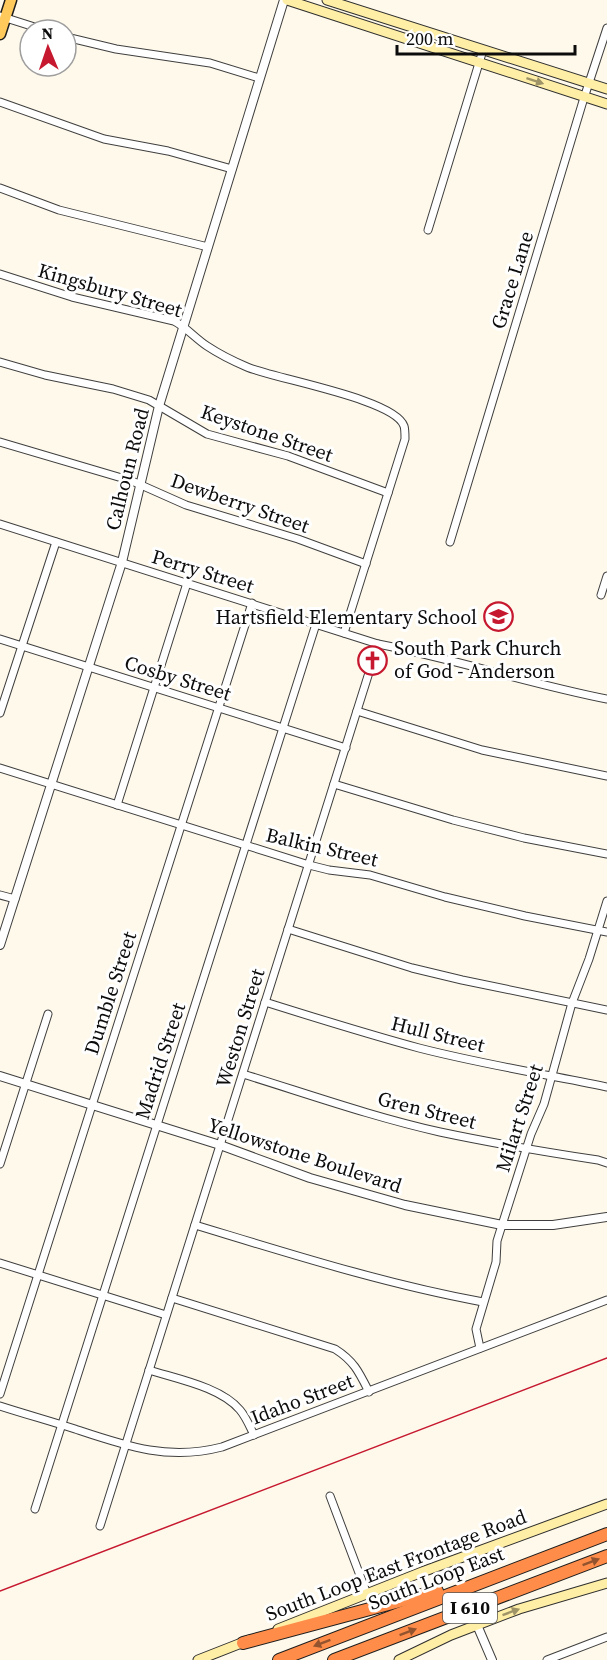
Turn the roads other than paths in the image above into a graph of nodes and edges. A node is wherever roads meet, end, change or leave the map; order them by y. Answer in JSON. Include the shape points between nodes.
{"nodes":[{"id":1,"x":11,"y":0,"type":"edge"},
{"id":2,"x":285,"y":0,"type":"edge"},
{"id":3,"x":327,"y":0,"type":"edge"},
{"id":4,"x":3,"y":17,"type":"edge"},
{"id":5,"x":386,"y":18,"type":"junction"},
{"id":6,"x":18,"y":22,"type":"edge"},
{"id":7,"x":607,"y":28,"type":"edge"},
{"id":8,"x":381,"y":31,"type":"junction"},
{"id":9,"x":0,"y":34,"type":"edge"},
{"id":10,"x":78,"y":40,"type":"edge"},
{"id":11,"x":483,"y":50,"type":"junction"},
{"id":12,"x":479,"y":63,"type":"junction"},
{"id":13,"x":259,"y":78,"type":"junction"},
{"id":14,"x":588,"y":83,"type":"junction"},
{"id":15,"x":607,"y":89,"type":"edge"},
{"id":16,"x":584,"y":96,"type":"junction"},
{"id":17,"x":0,"y":102,"type":"edge"},
{"id":18,"x":607,"y":104,"type":"edge"},
{"id":19,"x":232,"y":169,"type":"junction"},
{"id":20,"x":0,"y":188,"type":"edge"},
{"id":21,"x":428,"y":230,"type":"dead end"},
{"id":22,"x":208,"y":247,"type":"junction"},
{"id":23,"x":0,"y":274,"type":"edge"},
{"id":24,"x":184,"y":326,"type":"junction"},
{"id":25,"x":0,"y":362,"type":"edge"},
{"id":26,"x":159,"y":406,"type":"junction"},
{"id":27,"x":0,"y":442,"type":"edge"},
{"id":28,"x":139,"y":484,"type":"junction"},
{"id":29,"x":388,"y":493,"type":"junction"},
{"id":30,"x":0,"y":524,"type":"edge"},
{"id":31,"x":56,"y":542,"type":"junction"},
{"id":32,"x":450,"y":542,"type":"dead end"},
{"id":33,"x":122,"y":562,"type":"junction"},
{"id":34,"x":366,"y":564,"type":"junction"},
{"id":35,"x":607,"y":576,"type":"edge"},
{"id":36,"x":187,"y":583,"type":"junction"},
{"id":37,"x":601,"y":596,"type":"dead end"},
{"id":38,"x":252,"y":603,"type":"junction"},
{"id":39,"x":316,"y":624,"type":"junction"},
{"id":40,"x":344,"y":633,"type":"junction"},
{"id":41,"x":0,"y":639,"type":"edge"},
{"id":42,"x":378,"y":644,"type":"junction"},
{"id":43,"x":21,"y":646,"type":"junction"},
{"id":44,"x":89,"y":667,"type":"junction"},
{"id":45,"x":154,"y":687,"type":"junction"},
{"id":46,"x":607,"y":699,"type":"edge"},
{"id":47,"x":219,"y":708,"type":"junction"},
{"id":48,"x":357,"y":711,"type":"junction"},
{"id":49,"x":0,"y":712,"type":"edge"},
{"id":50,"x":282,"y":728,"type":"junction"},
{"id":51,"x":346,"y":748,"type":"junction"},
{"id":52,"x":0,"y":768,"type":"edge"},
{"id":53,"x":607,"y":776,"type":"edge"},
{"id":54,"x":52,"y":784,"type":"junction"},
{"id":55,"x":334,"y":784,"type":"junction"},
{"id":56,"x":117,"y":805,"type":"junction"},
{"id":57,"x":181,"y":825,"type":"junction"},
{"id":58,"x":246,"y":846,"type":"junction"},
{"id":59,"x":607,"y":854,"type":"edge"},
{"id":60,"x":309,"y":865,"type":"junction"},
{"id":61,"x":0,"y":895,"type":"edge"},
{"id":62,"x":15,"y":899,"type":"junction"},
{"id":63,"x":607,"y":901,"type":"edge"},
{"id":64,"x":288,"y":929,"type":"junction"},
{"id":65,"x":599,"y":930,"type":"junction"},
{"id":66,"x":607,"y":932,"type":"edge"},
{"id":67,"x":0,"y":945,"type":"edge"},
{"id":68,"x":265,"y":1002,"type":"junction"},
{"id":69,"x":572,"y":1003,"type":"junction"},
{"id":70,"x":607,"y":1010,"type":"edge"},
{"id":71,"x":48,"y":1014,"type":"dead end"},
{"id":72,"x":243,"y":1074,"type":"junction"},
{"id":73,"x":0,"y":1076,"type":"edge"},
{"id":74,"x":551,"y":1076,"type":"junction"},
{"id":75,"x":25,"y":1084,"type":"junction"},
{"id":76,"x":607,"y":1087,"type":"edge"},
{"id":77,"x":92,"y":1104,"type":"junction"},
{"id":78,"x":157,"y":1125,"type":"junction"},
{"id":79,"x":220,"y":1145,"type":"junction"},
{"id":80,"x":526,"y":1149,"type":"junction"},
{"id":81,"x":607,"y":1163,"type":"edge"},
{"id":82,"x":0,"y":1164,"type":"edge"},
{"id":83,"x":607,"y":1218,"type":"edge"},
{"id":84,"x":195,"y":1225,"type":"junction"},
{"id":85,"x":502,"y":1225,"type":"junction"},
{"id":86,"x":0,"y":1263,"type":"edge"},
{"id":87,"x":38,"y":1275,"type":"junction"},
{"id":88,"x":102,"y":1295,"type":"junction"},
{"id":89,"x":172,"y":1298,"type":"junction"},
{"id":90,"x":607,"y":1300,"type":"edge"},
{"id":91,"x":483,"y":1302,"type":"junction"},
{"id":92,"x":166,"y":1316,"type":"junction"},
{"id":93,"x":480,"y":1348,"type":"junction"},
{"id":94,"x":149,"y":1370,"type":"junction"},
{"id":95,"x":369,"y":1392,"type":"junction"},
{"id":96,"x":0,"y":1394,"type":"edge"},
{"id":97,"x":0,"y":1406,"type":"edge"},
{"id":98,"x":62,"y":1425,"type":"junction"},
{"id":99,"x":254,"y":1435,"type":"junction"},
{"id":100,"x":126,"y":1446,"type":"junction"},
{"id":101,"x":330,"y":1496,"type":"dead end"},
{"id":102,"x":607,"y":1504,"type":"edge"},
{"id":103,"x":34,"y":1509,"type":"dead end"},
{"id":104,"x":100,"y":1526,"type":"dead end"},
{"id":105,"x":607,"y":1534,"type":"edge"},
{"id":106,"x":607,"y":1556,"type":"edge"},
{"id":107,"x":494,"y":1576,"type":"junction"},
{"id":108,"x":607,"y":1583,"type":"edge"},
{"id":109,"x":367,"y":1594,"type":"junction"},
{"id":110,"x":477,"y":1625,"type":"junction"},
{"id":111,"x":607,"y":1637,"type":"edge"},
{"id":112,"x":243,"y":1643,"type":"junction"},
{"id":113,"x":376,"y":1644,"type":"junction"},
{"id":114,"x":198,"y":1660,"type":"edge"},
{"id":115,"x":279,"y":1660,"type":"edge"},
{"id":116,"x":334,"y":1660,"type":"edge"},
{"id":117,"x":344,"y":1660,"type":"edge"},
{"id":118,"x":399,"y":1660,"type":"edge"},
{"id":119,"x":492,"y":1660,"type":"edge"},
{"id":120,"x":547,"y":1660,"type":"edge"}],
"edges":[{"from":1,"to":4,"type":"main road"},
{"from":2,"to":8,"type":"main road"},
{"from":2,"to":13,"type":"street","name":"Calhoun Road"},
{"from":3,"to":5,"type":"main road"},
{"from":4,"to":6,"type":"street"},
{"from":4,"to":9,"type":"main road"},
{"from":5,"to":8,"type":"main road"},
{"from":5,"to":11,"type":"main road"},
{"from":7,"to":14,"type":"street","name":"Grace Lane"},
{"from":8,"to":12,"type":"main road"},
{"from":10,"to":13,"type":"street","via":[[116,50],[210,63]]},
{"from":11,"to":12,"type":"street"},
{"from":11,"to":14,"type":"main road"},
{"from":12,"to":16,"type":"main road","one_way":true},
{"from":12,"to":21,"type":"street"},
{"from":13,"to":19,"type":"street","name":"Calhoun Road"},
{"from":14,"to":15,"type":"main road"},
{"from":14,"to":16,"type":"street","name":"Grace Lane"},
{"from":16,"to":18,"type":"main road"},
{"from":16,"to":32,"type":"street","name":"Grace Lane"},
{"from":17,"to":19,"type":"street","via":[[104,139]]},
{"from":19,"to":22,"type":"street","name":"Calhoun Road"},
{"from":20,"to":22,"type":"street","via":[[59,210]]},
{"from":22,"to":24,"type":"street","name":"Calhoun Road"},
{"from":23,"to":24,"type":"street","name":"Kingsbury Street","via":[[44,290]]},
{"from":24,"to":26,"type":"street","name":"Calhoun Road"},
{"from":24,"to":29,"type":"street","name":"Kingsbury Street","via":[[207,346],[249,368],[308,383],[396,416],[404,425],[405,440]]},
{"from":25,"to":26,"type":"street","name":"Keystone Street","via":[[113,389]]},
{"from":26,"to":28,"type":"street","name":"Calhoun Road"},
{"from":26,"to":29,"type":"street","name":"Keystone Street","via":[[207,434],[288,456]]},
{"from":27,"to":28,"type":"street","name":"Dewberry Street"},
{"from":28,"to":33,"type":"street","name":"Calhoun Road"},
{"from":28,"to":34,"type":"street","name":"Dewberry Street","via":[[186,505]]},
{"from":29,"to":34,"type":"street"},
{"from":30,"to":31,"type":"street","name":"Perry Street"},
{"from":31,"to":33,"type":"street","name":"Perry Street"},
{"from":31,"to":43,"type":"street"},
{"from":33,"to":36,"type":"street","name":"Perry Street"},
{"from":33,"to":44,"type":"street","name":"Calhoun Road"},
{"from":34,"to":40,"type":"street"},
{"from":35,"to":37,"type":"street"},
{"from":36,"to":38,"type":"street","name":"Perry Street"},
{"from":36,"to":45,"type":"street"},
{"from":38,"to":39,"type":"street","name":"Perry Street"},
{"from":38,"to":47,"type":"street","name":"Dumble Street"},
{"from":39,"to":40,"type":"street","name":"Perry Street"},
{"from":39,"to":50,"type":"street","name":"Madrid Street"},
{"from":40,"to":42,"type":"street","name":"Perry Street"},
{"from":41,"to":43,"type":"street","name":"Cosby Street"},
{"from":42,"to":46,"type":"street","name":"Perry Street","via":[[433,654],[504,676]]},
{"from":42,"to":48,"type":"street","name":"Weston Street"},
{"from":43,"to":44,"type":"street","name":"Cosby Street"},
{"from":43,"to":49,"type":"street"},
{"from":44,"to":45,"type":"street","name":"Cosby Street"},
{"from":44,"to":54,"type":"street","name":"Calhoun Road"},
{"from":45,"to":47,"type":"street","name":"Cosby Street"},
{"from":45,"to":56,"type":"street"},
{"from":47,"to":50,"type":"street","name":"Cosby Street"},
{"from":47,"to":57,"type":"street","name":"Dumble Street"},
{"from":48,"to":51,"type":"street","name":"Weston Street"},
{"from":48,"to":53,"type":"street","via":[[482,750]]},
{"from":50,"to":51,"type":"street","name":"Cosby Street"},
{"from":50,"to":58,"type":"street","name":"Madrid Street"},
{"from":51,"to":55,"type":"street","name":"Weston Street"},
{"from":52,"to":54,"type":"street","name":"Balkin Street"},
{"from":54,"to":56,"type":"street","name":"Balkin Street"},
{"from":54,"to":62,"type":"street","name":"Calhoun Road"},
{"from":55,"to":59,"type":"street","via":[[453,820]]},
{"from":55,"to":60,"type":"street","name":"Weston Street"},
{"from":56,"to":57,"type":"street","name":"Balkin Street"},
{"from":57,"to":58,"type":"street","name":"Balkin Street"},
{"from":57,"to":77,"type":"street","name":"Dumble Street"},
{"from":58,"to":60,"type":"street","name":"Balkin Street"},
{"from":58,"to":78,"type":"street","name":"Madrid Street"},
{"from":60,"to":64,"type":"street","name":"Weston Street"},
{"from":60,"to":65,"type":"street","name":"Balkin Street","via":[[370,875],[490,908]]},
{"from":61,"to":62,"type":"street"},
{"from":62,"to":67,"type":"street","name":"Calhoun Road"},
{"from":63,"to":65,"type":"street","name":"Milart Street"},
{"from":64,"to":68,"type":"street","name":"Weston Street"},
{"from":64,"to":69,"type":"street","via":[[412,968]]},
{"from":65,"to":66,"type":"street","name":"Balkin Street"},
{"from":65,"to":69,"type":"street","name":"Milart Street"},
{"from":68,"to":72,"type":"street","name":"Weston Street"},
{"from":68,"to":74,"type":"street","name":"Hull Street","via":[[420,1048]]},
{"from":69,"to":70,"type":"street"},
{"from":69,"to":74,"type":"street","name":"Milart Street"},
{"from":71,"to":75,"type":"street"},
{"from":72,"to":79,"type":"street","name":"Weston Street"},
{"from":72,"to":80,"type":"street","name":"Gren Street","via":[[393,1120]]},
{"from":73,"to":75,"type":"street","name":"Yellowstone Boulevard"},
{"from":74,"to":76,"type":"street","name":"Hull Street"},
{"from":74,"to":80,"type":"street","name":"Milart Street"},
{"from":75,"to":77,"type":"street","name":"Yellowstone Boulevard"},
{"from":75,"to":82,"type":"street"},
{"from":77,"to":78,"type":"street","name":"Yellowstone Boulevard"},
{"from":77,"to":87,"type":"street","name":"Dumble Street"},
{"from":78,"to":79,"type":"street","name":"Yellowstone Boulevard"},
{"from":78,"to":88,"type":"street","name":"Madrid Street"},
{"from":79,"to":84,"type":"street","name":"Weston Street"},
{"from":79,"to":85,"type":"street","name":"Yellowstone Boulevard","via":[[310,1178],[405,1205]]},
{"from":80,"to":81,"type":"street","name":"Gren Street"},
{"from":80,"to":85,"type":"street","name":"Milart Street"},
{"from":83,"to":85,"type":"street","name":"Yellowstone Boulevard","via":[[553,1225]]},
{"from":84,"to":89,"type":"street","name":"Weston Street"},
{"from":84,"to":91,"type":"street","via":[[365,1277]]},
{"from":85,"to":91,"type":"street","name":"Milart Street","via":[[496,1262]]},
{"from":86,"to":87,"type":"street"},
{"from":87,"to":88,"type":"street"},
{"from":87,"to":96,"type":"street","name":"Dumble Street"},
{"from":88,"to":92,"type":"street"},
{"from":88,"to":98,"type":"street","name":"Madrid Street"},
{"from":89,"to":92,"type":"street","name":"Weston Street"},
{"from":89,"to":95,"type":"street","via":[[335,1349],[351,1360]]},
{"from":90,"to":93,"type":"street","name":"Idaho Street"},
{"from":91,"to":93,"type":"street","name":"Milart Street","via":[[476,1329]]},
{"from":92,"to":94,"type":"street","name":"Weston Street"},
{"from":93,"to":95,"type":"street","name":"Idaho Street"},
{"from":94,"to":99,"type":"street","via":[[225,1397],[242,1412]]},
{"from":94,"to":100,"type":"street","name":"Weston Street"},
{"from":95,"to":99,"type":"street","name":"Idaho Street"},
{"from":97,"to":98,"type":"street","name":"Idaho Street"},
{"from":98,"to":100,"type":"street","name":"Idaho Street"},
{"from":98,"to":103,"type":"street","name":"Madrid Street"},
{"from":99,"to":100,"type":"street","name":"Idaho Street","via":[[189,1454]]},
{"from":100,"to":104,"type":"street","name":"Weston Street"},
{"from":101,"to":109,"type":"street"},
{"from":102,"to":109,"type":"main road","name":"South Loop East Frontage Road"},
{"from":105,"to":107,"type":"highway","name":"South Loop East","number":"I 610"},
{"from":113,"to":106,"type":"highway","name":"South Loop East","number":"I 610","one_way":true},
{"from":107,"to":112,"type":"highway"},
{"from":107,"to":115,"type":"highway","name":"South Loop East","number":"I 610","one_way":true},
{"from":110,"to":108,"type":"main road","one_way":true},
{"from":109,"to":112,"type":"main road","name":"South Loop East Frontage Road"},
{"from":110,"to":118,"type":"main road"},
{"from":110,"to":119,"type":"street"},
{"from":111,"to":120,"type":"street"},
{"from":112,"to":114,"type":"main road","name":"South Loop East Frontage Road"},
{"from":113,"to":116,"type":"highway","name":"South Loop East","number":"I 610"},
{"from":113,"to":117,"type":"highway"}]}
